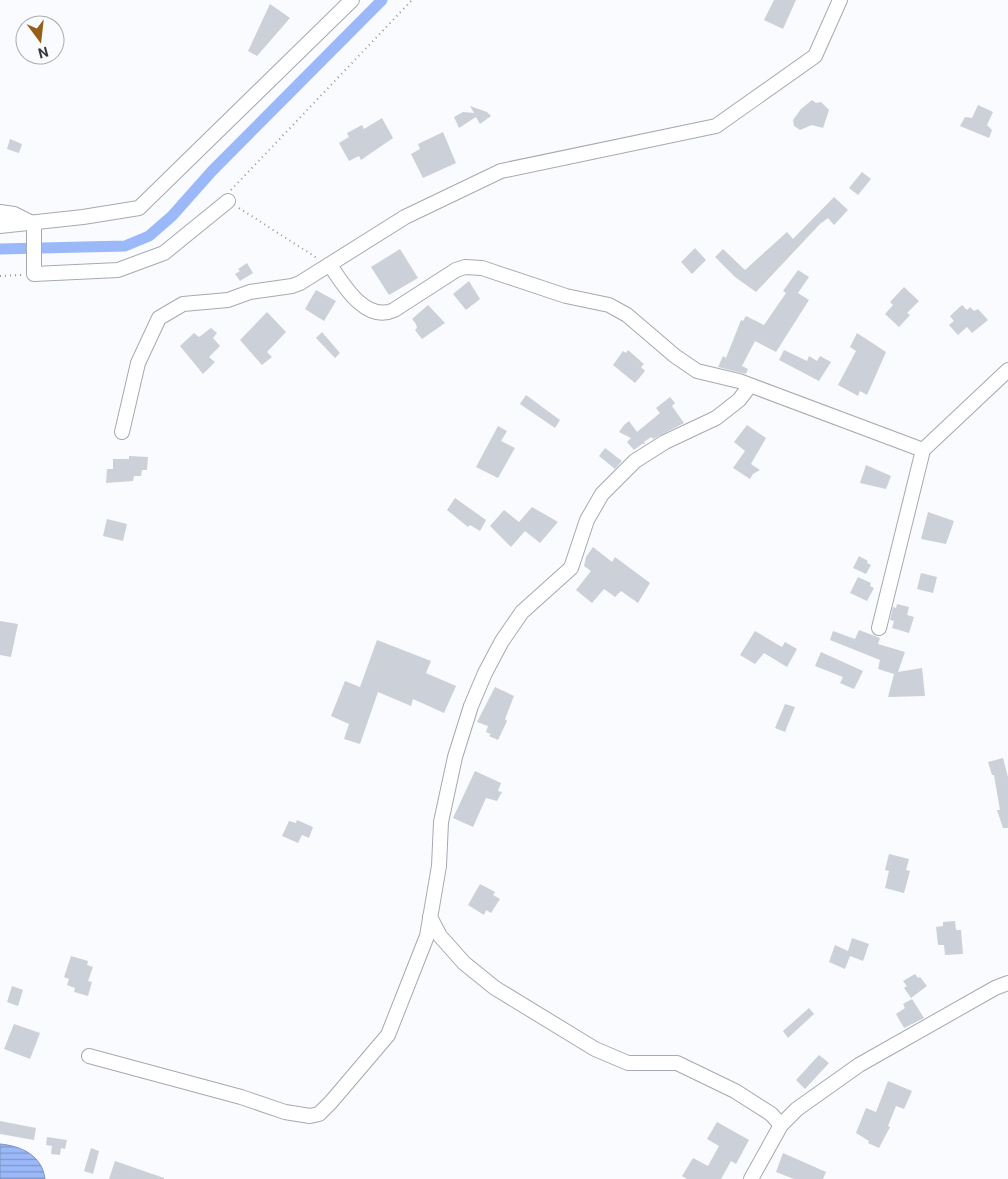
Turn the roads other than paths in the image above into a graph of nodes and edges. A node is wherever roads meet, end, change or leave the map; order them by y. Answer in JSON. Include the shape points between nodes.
{"nodes":[{"id":1,"x":352,"y":0,"type":"edge"},
{"id":2,"x":840,"y":0,"type":"edge"},
{"id":3,"x":228,"y":201,"type":"road end"},
{"id":4,"x":0,"y":212,"type":"edge"},
{"id":5,"x":34,"y":224,"type":"junction"},
{"id":6,"x":0,"y":226,"type":"edge"},
{"id":7,"x":330,"y":265,"type":"junction"},
{"id":8,"x":1008,"y":370,"type":"edge"},
{"id":9,"x":750,"y":387,"type":"junction"},
{"id":10,"x":122,"y":432,"type":"dead end"},
{"id":11,"x":923,"y":450,"type":"junction"},
{"id":12,"x":879,"y":628,"type":"dead end"},
{"id":13,"x":430,"y":917,"type":"junction"},
{"id":14,"x":1008,"y":982,"type":"edge"},
{"id":15,"x":88,"y":1056,"type":"dead end"},
{"id":16,"x":782,"y":1125,"type":"junction"},
{"id":17,"x":751,"y":1179,"type":"edge"}],
"edges":[{"from":1,"to":5,"type":"street","via":[[139,208]]},
{"from":2,"to":7,"type":"street","via":[[815,56],[716,126],[501,171],[405,218]]},
{"from":3,"to":5,"type":"street","via":[[164,253],[118,270],[34,274]]},
{"from":4,"to":5,"type":"street","via":[[14,214]]},
{"from":5,"to":6,"type":"street"},
{"from":7,"to":9,"type":"street","via":[[363,305],[381,314],[394,310],[456,270],[482,268],[566,296],[614,307],[686,364],[703,373]]},
{"from":7,"to":10,"type":"street","via":[[292,286],[250,292],[228,300],[184,304],[159,318],[138,363]]},
{"from":8,"to":11,"type":"street"},
{"from":9,"to":11,"type":"street"},
{"from":9,"to":13,"type":"street","via":[[716,418],[665,442],[628,468],[602,494],[587,520],[571,568],[522,612],[502,642],[484,673],[455,757],[441,822],[439,866]]},
{"from":11,"to":12,"type":"street"},
{"from":13,"to":15,"type":"street","via":[[427,936],[388,1035],[319,1114],[310,1116],[285,1112]]},
{"from":13,"to":16,"type":"street","via":[[440,936],[464,963],[495,988],[595,1049],[628,1063],[677,1063],[735,1091]]},
{"from":14,"to":16,"type":"street","via":[[860,1065],[797,1110]]},
{"from":16,"to":17,"type":"street"}]}
